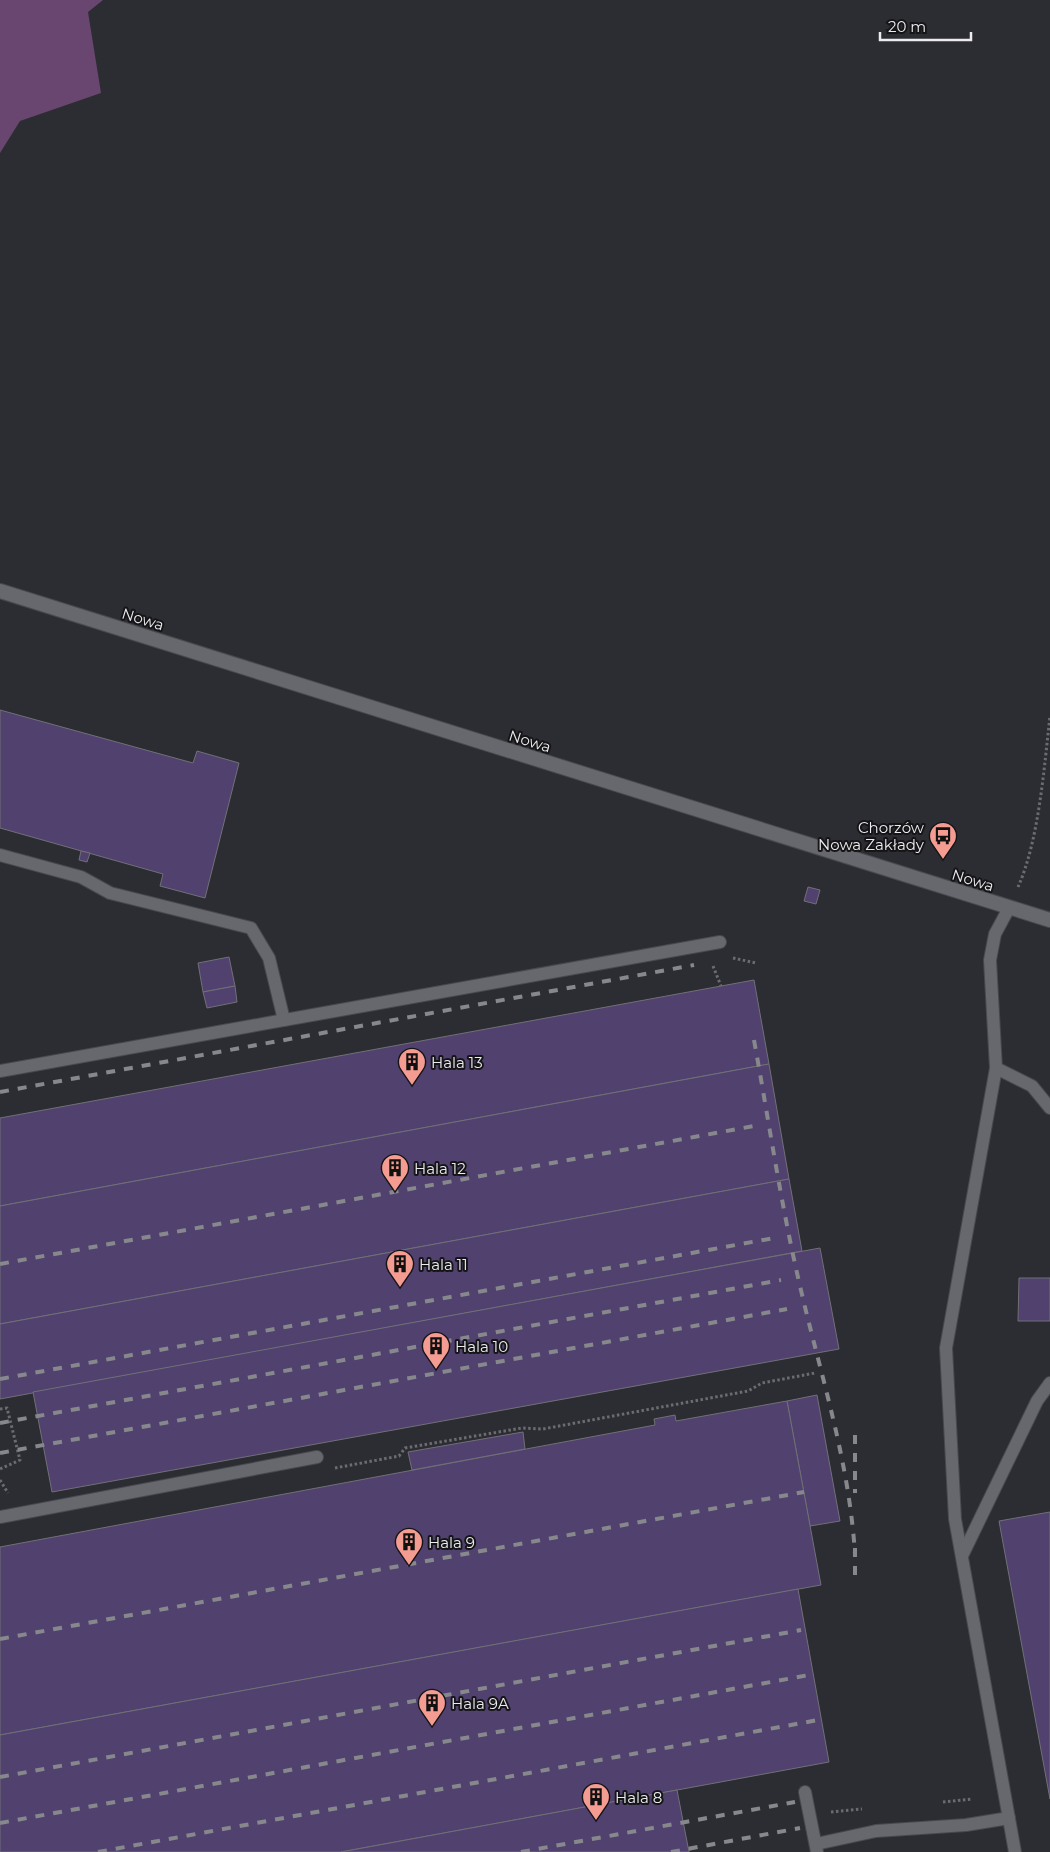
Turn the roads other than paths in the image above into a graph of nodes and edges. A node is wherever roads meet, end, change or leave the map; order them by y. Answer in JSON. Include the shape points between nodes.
{"nodes":[{"id":1,"x":0,"y":591,"type":"edge"},
{"id":2,"x":0,"y":854,"type":"edge"},
{"id":3,"x":1009,"y":908,"type":"junction"},
{"id":4,"x":1050,"y":920,"type":"edge"},
{"id":5,"x":720,"y":942,"type":"dead end"},
{"id":6,"x":284,"y":1020,"type":"junction"},
{"id":7,"x":996,"y":1068,"type":"junction"},
{"id":8,"x":0,"y":1071,"type":"edge"},
{"id":9,"x":1050,"y":1108,"type":"edge"},
{"id":10,"x":1050,"y":1383,"type":"edge"},
{"id":11,"x":317,"y":1457,"type":"dead end"},
{"id":12,"x":0,"y":1517,"type":"edge"},
{"id":13,"x":962,"y":1556,"type":"junction"},
{"id":14,"x":806,"y":1792,"type":"dead end"},
{"id":15,"x":1009,"y":1818,"type":"junction"},
{"id":16,"x":817,"y":1848,"type":"edge"},
{"id":17,"x":1015,"y":1852,"type":"edge"}],
"edges":[{"from":1,"to":3,"type":"street","name":"Nowa"},
{"from":2,"to":6,"type":"lane","via":[[81,878],[110,893],[251,928],[269,958]]},
{"from":3,"to":4,"type":"street","name":"Nowa"},
{"from":3,"to":7,"type":"lane","via":[[995,934],[990,960]]},
{"from":5,"to":6,"type":"lane"},
{"from":6,"to":8,"type":"lane"},
{"from":7,"to":9,"type":"lane","via":[[1032,1086]]},
{"from":7,"to":13,"type":"lane","via":[[946,1348],[955,1519]]},
{"from":10,"to":13,"type":"lane","via":[[1037,1401]]},
{"from":11,"to":12,"type":"lane"},
{"from":13,"to":15,"type":"lane"},
{"from":14,"to":16,"type":"lane"},
{"from":15,"to":16,"type":"lane","via":[[966,1825],[876,1831]]},
{"from":15,"to":17,"type":"lane"}]}
